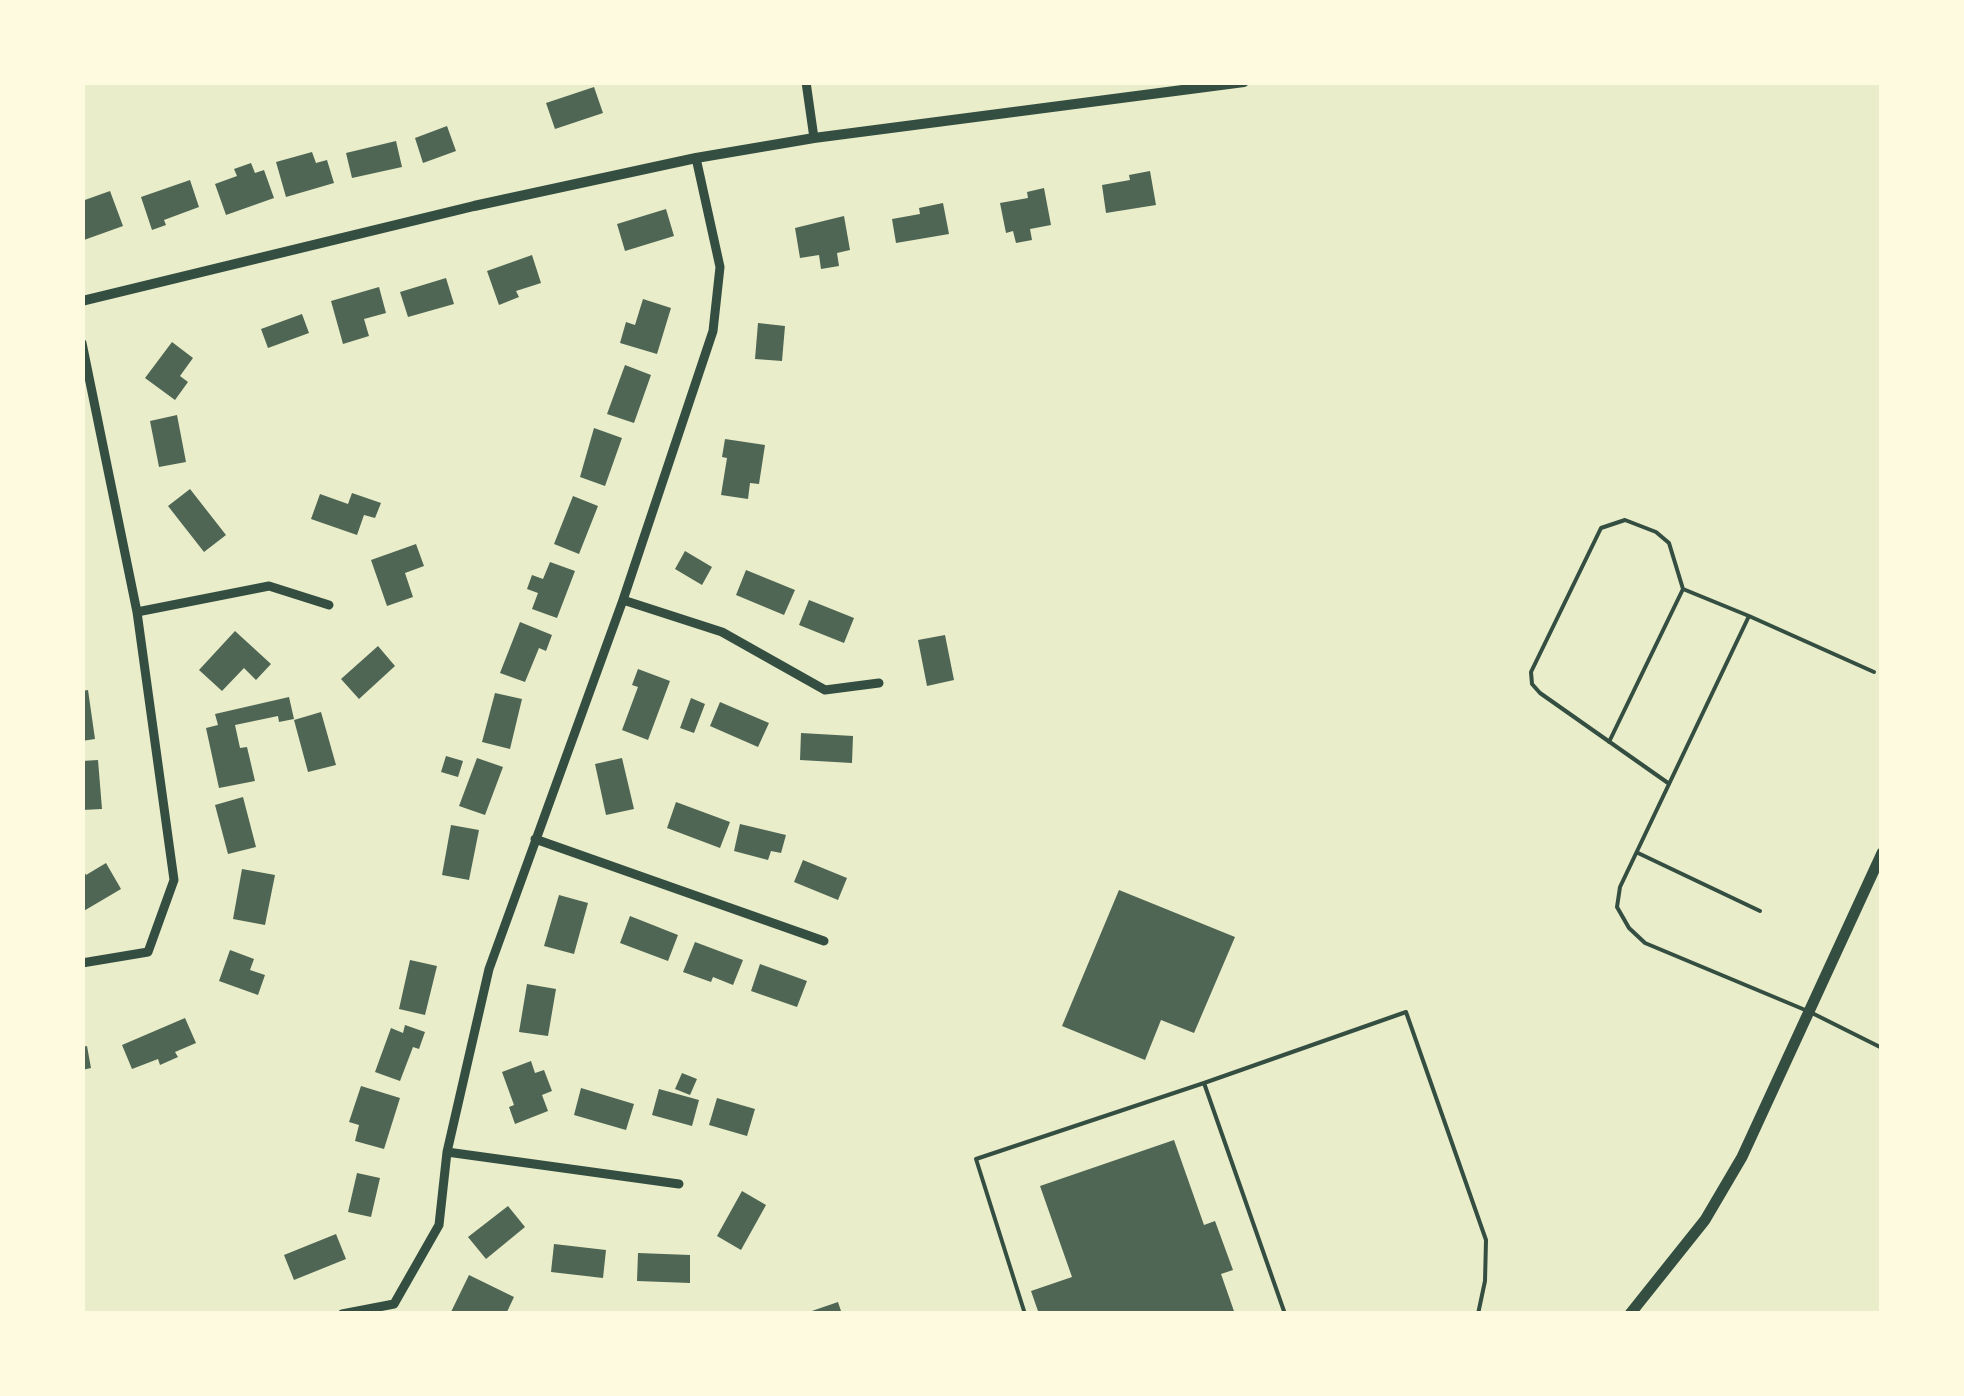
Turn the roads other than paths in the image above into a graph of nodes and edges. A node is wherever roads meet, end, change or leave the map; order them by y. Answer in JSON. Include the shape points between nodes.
{"nodes":[{"id":1,"x":806,"y":82,"type":"edge"},
{"id":2,"x":1244,"y":82,"type":"edge"},
{"id":3,"x":1175,"y":86,"type":"edge"},
{"id":4,"x":814,"y":138,"type":"junction"},
{"id":5,"x":696,"y":158,"type":"junction"},
{"id":6,"x":82,"y":301,"type":"edge"},
{"id":7,"x":82,"y":343,"type":"edge"},
{"id":8,"x":1683,"y":589,"type":"junction"},
{"id":9,"x":623,"y":600,"type":"junction"},
{"id":10,"x":329,"y":605,"type":"dead end"},
{"id":11,"x":137,"y":612,"type":"junction"},
{"id":12,"x":1749,"y":616,"type":"junction"},
{"id":13,"x":1874,"y":672,"type":"dead end"},
{"id":14,"x":878,"y":684,"type":"dead end"},
{"id":15,"x":1609,"y":742,"type":"junction"},
{"id":16,"x":1669,"y":784,"type":"junction"},
{"id":17,"x":535,"y":840,"type":"junction"},
{"id":18,"x":1636,"y":852,"type":"junction"},
{"id":19,"x":1882,"y":853,"type":"edge"},
{"id":20,"x":1760,"y":911,"type":"dead end"},
{"id":21,"x":824,"y":941,"type":"dead end"},
{"id":22,"x":82,"y":963,"type":"edge"},
{"id":23,"x":1810,"y":1012,"type":"junction"},
{"id":24,"x":1882,"y":1048,"type":"edge"},
{"id":25,"x":1204,"y":1082,"type":"junction"},
{"id":26,"x":447,"y":1152,"type":"junction"},
{"id":27,"x":679,"y":1184,"type":"dead end"},
{"id":28,"x":342,"y":1314,"type":"edge"},
{"id":29,"x":1025,"y":1314,"type":"edge"},
{"id":30,"x":1285,"y":1314,"type":"edge"},
{"id":31,"x":1478,"y":1314,"type":"edge"},
{"id":32,"x":1630,"y":1314,"type":"edge"}],
"edges":[{"from":1,"to":4,"type":"street"},
{"from":2,"to":3,"type":"street"},
{"from":3,"to":4,"type":"street"},
{"from":4,"to":5,"type":"street"},
{"from":5,"to":6,"type":"street"},
{"from":5,"to":9,"type":"street","via":[[720,267],[719,299]]},
{"from":7,"to":11,"type":"street"},
{"from":8,"to":12,"type":"lane"},
{"from":8,"to":15,"type":"lane"},
{"from":8,"to":15,"type":"lane","via":[[1669,543],[1656,532],[1625,520],[1601,528],[1531,672],[1540,693]]},
{"from":9,"to":14,"type":"street","via":[[722,632],[825,690]]},
{"from":9,"to":17,"type":"street"},
{"from":10,"to":11,"type":"street","via":[[269,586]]},
{"from":11,"to":22,"type":"street","via":[[174,880],[148,952]]},
{"from":12,"to":13,"type":"lane"},
{"from":12,"to":16,"type":"lane"},
{"from":15,"to":16,"type":"lane"},
{"from":16,"to":18,"type":"lane"},
{"from":17,"to":21,"type":"street"},
{"from":17,"to":26,"type":"street","via":[[488,969]]},
{"from":18,"to":20,"type":"lane"},
{"from":18,"to":23,"type":"lane","via":[[1617,907],[1645,944]]},
{"from":19,"to":23,"type":"main road"},
{"from":23,"to":24,"type":"lane"},
{"from":23,"to":32,"type":"main road","via":[[1733,1172]]},
{"from":25,"to":29,"type":"lane","via":[[976,1160]]},
{"from":25,"to":30,"type":"lane"},
{"from":25,"to":31,"type":"lane","via":[[1406,1012],[1486,1240]]},
{"from":26,"to":27,"type":"street"},
{"from":26,"to":28,"type":"street","via":[[439,1224],[394,1304]]}]}
